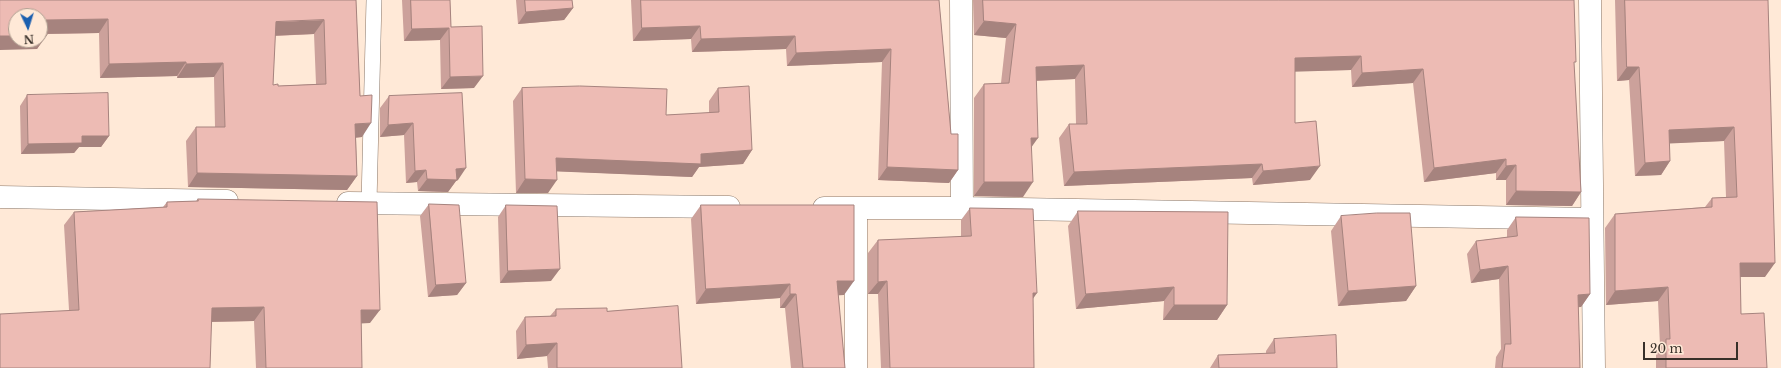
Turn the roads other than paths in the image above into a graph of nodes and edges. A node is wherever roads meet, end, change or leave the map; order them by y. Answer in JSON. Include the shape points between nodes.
{"nodes":[{"id":1,"x":374,"y":0,"type":"edge"},
{"id":2,"x":961,"y":0,"type":"edge"},
{"id":3,"x":1590,"y":0,"type":"edge"},
{"id":4,"x":0,"y":197,"type":"edge"},
{"id":5,"x":244,"y":201,"type":"edge"},
{"id":6,"x":330,"y":202,"type":"edge"},
{"id":7,"x":369,"y":203,"type":"junction"},
{"id":8,"x":753,"y":207,"type":"edge"},
{"id":9,"x":800,"y":208,"type":"edge"},
{"id":10,"x":856,"y":208,"type":"junction"},
{"id":11,"x":962,"y":208,"type":"junction"},
{"id":12,"x":1592,"y":219,"type":"junction"},
{"id":13,"x":856,"y":368,"type":"edge"},
{"id":14,"x":1594,"y":368,"type":"edge"}],
"edges":[{"from":1,"to":7,"type":"lane"},
{"from":2,"to":11,"type":"street"},
{"from":3,"to":12,"type":"street"},
{"from":4,"to":5,"type":"street"},
{"from":6,"to":7,"type":"street"},
{"from":7,"to":8,"type":"street"},
{"from":9,"to":10,"type":"street"},
{"from":10,"to":11,"type":"street"},
{"from":10,"to":13,"type":"street"},
{"from":11,"to":12,"type":"street"},
{"from":12,"to":14,"type":"street"}]}
